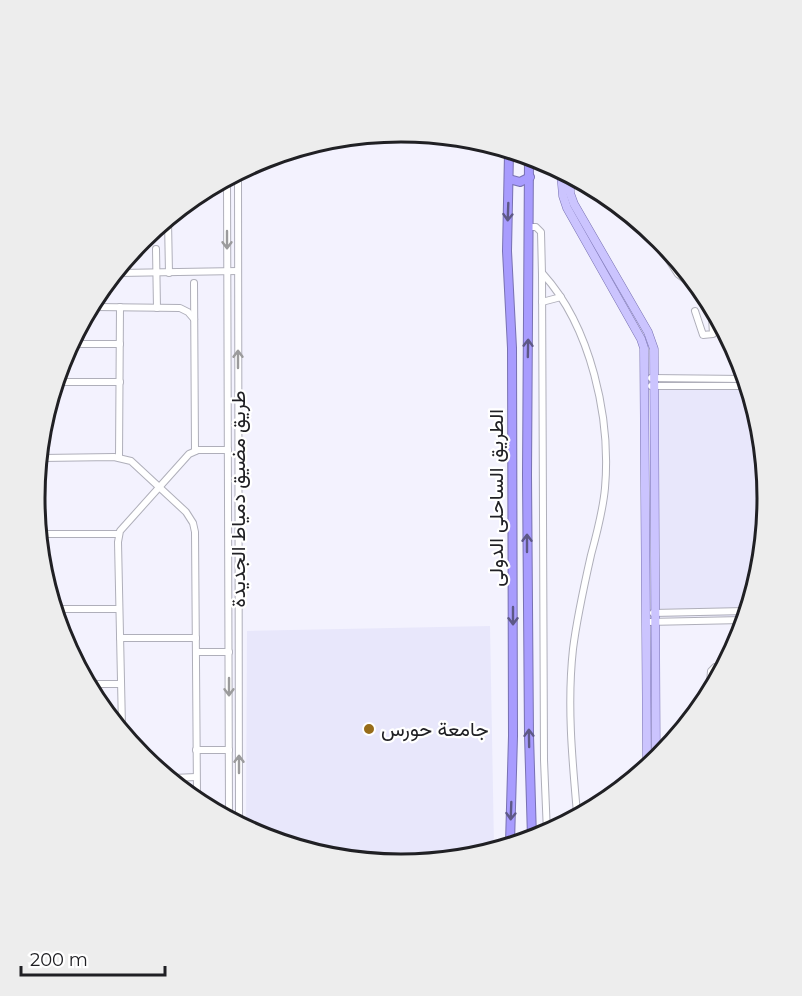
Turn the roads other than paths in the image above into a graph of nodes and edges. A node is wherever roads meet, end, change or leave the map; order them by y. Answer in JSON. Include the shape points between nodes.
{"nodes":[{"id":1,"x":509,"y":159,"type":"edge"},
{"id":2,"x":529,"y":166,"type":"edge"},
{"id":3,"x":530,"y":177,"type":"junction"},
{"id":4,"x":509,"y":179,"type":"junction"},
{"id":5,"x":561,"y":181,"type":"edge"},
{"id":6,"x":238,"y":182,"type":"edge"},
{"id":7,"x":570,"y":185,"type":"edge"},
{"id":8,"x":227,"y":188,"type":"edge"},
{"id":9,"x":529,"y":227,"type":"junction"},
{"id":10,"x":167,"y":229,"type":"edge"},
{"id":11,"x":156,"y":249,"type":"dead end"},
{"id":12,"x":238,"y":271,"type":"junction"},
{"id":13,"x":227,"y":272,"type":"junction"},
{"id":14,"x":125,"y":273,"type":"edge"},
{"id":15,"x":157,"y":273,"type":"junction"},
{"id":16,"x":169,"y":273,"type":"junction"},
{"id":17,"x":542,"y":274,"type":"junction"},
{"id":18,"x":194,"y":283,"type":"dead end"},
{"id":19,"x":561,"y":297,"type":"junction"},
{"id":20,"x":542,"y":302,"type":"junction"},
{"id":21,"x":101,"y":307,"type":"edge"},
{"id":22,"x":120,"y":307,"type":"junction"},
{"id":23,"x":157,"y":308,"type":"junction"},
{"id":24,"x":695,"y":311,"type":"dead end"},
{"id":25,"x":194,"y":320,"type":"junction"},
{"id":26,"x":712,"y":326,"type":"edge"},
{"id":27,"x":81,"y":344,"type":"edge"},
{"id":28,"x":120,"y":344,"type":"junction"},
{"id":29,"x":736,"y":379,"type":"edge"},
{"id":30,"x":65,"y":382,"type":"edge"},
{"id":31,"x":120,"y":382,"type":"junction"},
{"id":32,"x":645,"y":382,"type":"junction"},
{"id":33,"x":654,"y":382,"type":"junction"},
{"id":34,"x":739,"y":386,"type":"edge"},
{"id":35,"x":228,"y":450,"type":"junction"},
{"id":36,"x":195,"y":451,"type":"junction"},
{"id":37,"x":119,"y":457,"type":"junction"},
{"id":38,"x":47,"y":458,"type":"edge"},
{"id":39,"x":159,"y":486,"type":"junction"},
{"id":40,"x":238,"y":493,"type":"junction"},
{"id":41,"x":228,"y":494,"type":"junction"},
{"id":42,"x":47,"y":534,"type":"edge"},
{"id":43,"x":119,"y":534,"type":"junction"},
{"id":44,"x":63,"y":609,"type":"edge"},
{"id":45,"x":119,"y":609,"type":"junction"},
{"id":46,"x":738,"y":611,"type":"edge"},
{"id":47,"x":652,"y":617,"type":"junction"},
{"id":48,"x":735,"y":620,"type":"edge"},
{"id":49,"x":120,"y":638,"type":"junction"},
{"id":50,"x":196,"y":638,"type":"junction"},
{"id":51,"x":196,"y":652,"type":"junction"},
{"id":52,"x":229,"y":652,"type":"junction"},
{"id":53,"x":98,"y":684,"type":"edge"},
{"id":54,"x":121,"y":684,"type":"junction"},
{"id":55,"x":122,"y":719,"type":"edge"},
{"id":56,"x":656,"y":747,"type":"edge"},
{"id":57,"x":196,"y":750,"type":"junction"},
{"id":58,"x":229,"y":750,"type":"junction"},
{"id":59,"x":647,"y":755,"type":"edge"},
{"id":60,"x":196,"y":777,"type":"junction"},
{"id":61,"x":181,"y":778,"type":"edge"},
{"id":62,"x":197,"y":789,"type":"edge"},
{"id":63,"x":576,"y":807,"type":"edge"},
{"id":64,"x":229,"y":809,"type":"edge"},
{"id":65,"x":239,"y":814,"type":"edge"},
{"id":66,"x":547,"y":822,"type":"edge"},
{"id":67,"x":532,"y":829,"type":"edge"},
{"id":68,"x":510,"y":837,"type":"edge"}],
"edges":[{"from":1,"to":4,"type":"highway","name":"الطريق الساحلى الدولى"},
{"from":2,"to":3,"type":"highway","name":"الطريق الساحلى الدولى"},
{"from":3,"to":4,"type":"highway","via":[[519,182]]},
{"from":3,"to":9,"type":"highway","name":"الطريق الساحلى الدولى"},
{"from":4,"to":68,"type":"highway","name":"الطريق الساحلى الدولى","one_way":true},
{"from":5,"to":32,"type":"main road","via":[[567,208],[641,339]]},
{"from":6,"to":12,"type":"street","name":"طريق مضيق دمياط الجديدة"},
{"from":7,"to":33,"type":"main road","via":[[576,209],[651,340]]},
{"from":8,"to":13,"type":"street","name":"طريق مضيق دمياط الجديدة","one_way":true},
{"from":9,"to":17,"type":"street","via":[[541,232]]},
{"from":67,"to":9,"type":"highway","name":"الطريق الساحلى الدولى","one_way":true,"via":[[527,476]]},
{"from":10,"to":16,"type":"street"},
{"from":11,"to":15,"type":"street"},
{"from":12,"to":13,"type":"street"},
{"from":40,"to":12,"type":"street","name":"طريق مضيق دمياط الجديدة","one_way":true},
{"from":13,"to":16,"type":"street"},
{"from":13,"to":35,"type":"street","name":"طريق مضيق دمياط الجديدة"},
{"from":14,"to":15,"type":"street"},
{"from":15,"to":16,"type":"street"},
{"from":15,"to":23,"type":"street"},
{"from":17,"to":19,"type":"street"},
{"from":17,"to":20,"type":"street"},
{"from":18,"to":25,"type":"street"},
{"from":19,"to":20,"type":"street"},
{"from":19,"to":63,"type":"street","via":[[592,369],[604,427],[605,488],[579,612],[570,683]]},
{"from":20,"to":66,"type":"street"},
{"from":21,"to":22,"type":"street"},
{"from":22,"to":23,"type":"street"},
{"from":22,"to":28,"type":"street"},
{"from":23,"to":25,"type":"street","via":[[183,309]]},
{"from":24,"to":26,"type":"street","via":[[703,335],[712,334]]},
{"from":25,"to":36,"type":"street"},
{"from":27,"to":28,"type":"street"},
{"from":28,"to":31,"type":"street"},
{"from":29,"to":33,"type":"street"},
{"from":30,"to":31,"type":"street"},
{"from":31,"to":37,"type":"street"},
{"from":32,"to":33,"type":"street"},
{"from":32,"to":47,"type":"main road"},
{"from":33,"to":34,"type":"street"},
{"from":33,"to":47,"type":"main road"},
{"from":35,"to":36,"type":"street"},
{"from":35,"to":41,"type":"street","name":"طريق مضيق دمياط الجديدة"},
{"from":36,"to":39,"type":"street"},
{"from":37,"to":38,"type":"street"},
{"from":37,"to":39,"type":"street","via":[[135,463]]},
{"from":39,"to":43,"type":"street"},
{"from":39,"to":50,"type":"street","via":[[186,512],[194,527]]},
{"from":40,"to":41,"type":"street"},
{"from":65,"to":40,"type":"street","name":"طريق مضيق دمياط الجديدة","one_way":true},
{"from":41,"to":52,"type":"street","name":"طريق مضيق دمياط الجديدة"},
{"from":42,"to":43,"type":"street"},
{"from":43,"to":45,"type":"street"},
{"from":44,"to":45,"type":"street"},
{"from":45,"to":49,"type":"street"},
{"from":46,"to":47,"type":"street"},
{"from":47,"to":48,"type":"street"},
{"from":47,"to":56,"type":"main road"},
{"from":47,"to":59,"type":"main road"},
{"from":49,"to":50,"type":"street"},
{"from":49,"to":54,"type":"street"},
{"from":50,"to":51,"type":"street"},
{"from":51,"to":52,"type":"street"},
{"from":51,"to":57,"type":"street"},
{"from":52,"to":58,"type":"street","name":"طريق مضيق دمياط الجديدة","one_way":true},
{"from":53,"to":54,"type":"street"},
{"from":54,"to":55,"type":"street"},
{"from":57,"to":58,"type":"street"},
{"from":57,"to":60,"type":"street"},
{"from":58,"to":64,"type":"street","name":"طريق مضيق دمياط الجديدة"},
{"from":60,"to":61,"type":"street"},
{"from":60,"to":62,"type":"street"}]}
